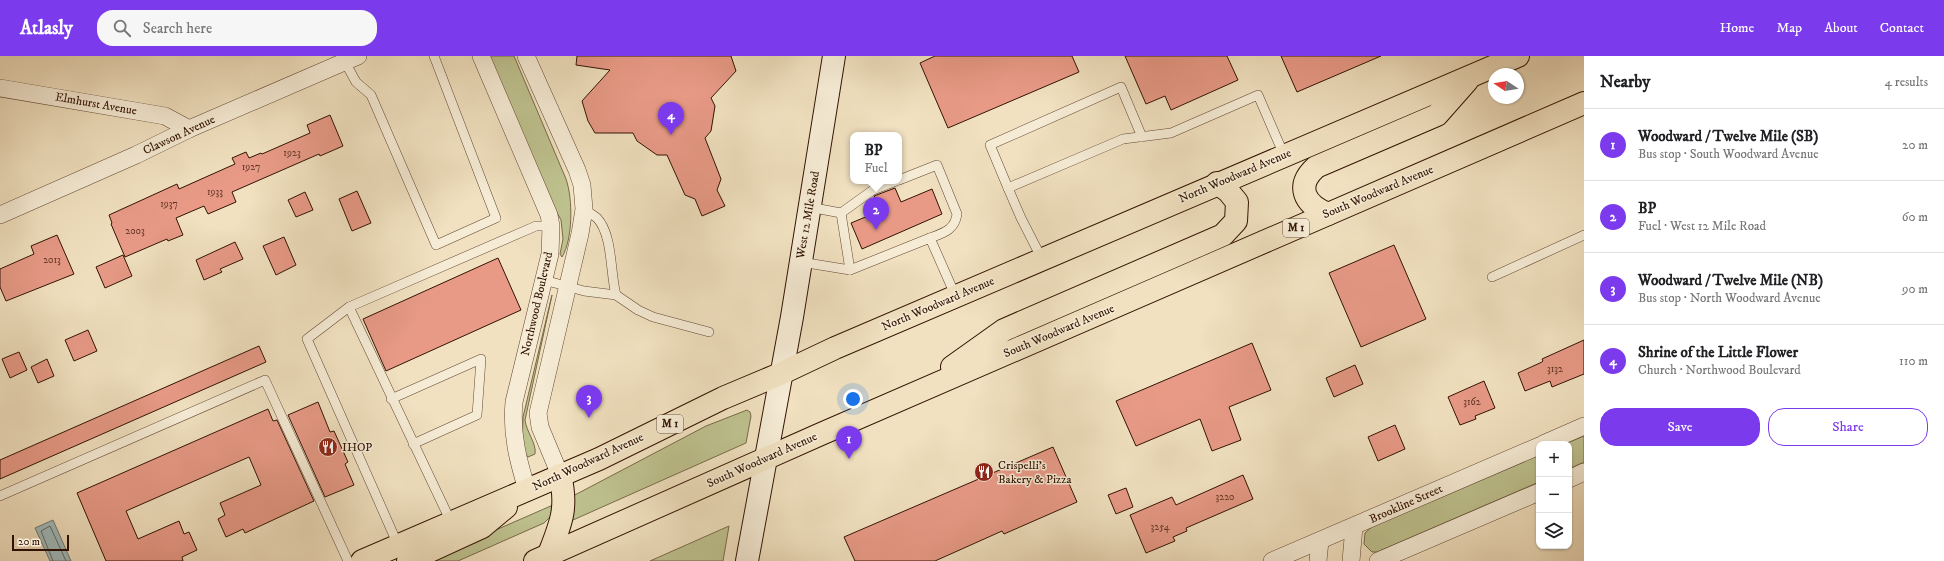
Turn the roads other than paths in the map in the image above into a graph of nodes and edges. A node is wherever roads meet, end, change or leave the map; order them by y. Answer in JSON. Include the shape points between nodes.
{"nodes":[{"id":1,"x":434,"y":56,"type":"edge"},
{"id":2,"x":481,"y":56,"type":"edge"},
{"id":3,"x":526,"y":56,"type":"edge"},
{"id":4,"x":834,"y":56,"type":"edge"},
{"id":5,"x":1518,"y":56,"type":"edge"},
{"id":6,"x":352,"y":59,"type":"edge"},
{"id":7,"x":1470,"y":78,"type":"junction"},
{"id":8,"x":0,"y":88,"type":"edge"},
{"id":9,"x":1584,"y":103,"type":"edge"},
{"id":10,"x":189,"y":130,"type":"junction"},
{"id":11,"x":1142,"y":137,"type":"junction"},
{"id":12,"x":1284,"y":155,"type":"junction"},
{"id":13,"x":902,"y":179,"type":"edge"},
{"id":14,"x":1217,"y":183,"type":"junction"},
{"id":15,"x":888,"y":184,"type":"edge"},
{"id":16,"x":1008,"y":188,"type":"junction"},
{"id":17,"x":810,"y":207,"type":"junction"},
{"id":18,"x":584,"y":209,"type":"junction"},
{"id":19,"x":841,"y":213,"type":"junction"},
{"id":20,"x":1328,"y":214,"type":"junction"},
{"id":21,"x":0,"y":215,"type":"edge"},
{"id":22,"x":551,"y":226,"type":"junction"},
{"id":23,"x":1584,"y":235,"type":"edge"},
{"id":24,"x":930,"y":238,"type":"junction"},
{"id":25,"x":1042,"y":259,"type":"junction"},
{"id":26,"x":800,"y":262,"type":"junction"},
{"id":27,"x":850,"y":270,"type":"junction"},
{"id":28,"x":1492,"y":277,"type":"dead end"},
{"id":29,"x":544,"y":280,"type":"junction"},
{"id":30,"x":568,"y":287,"type":"junction"},
{"id":31,"x":616,"y":295,"type":"junction"},
{"id":32,"x":956,"y":297,"type":"junction"},
{"id":33,"x":349,"y":307,"type":"junction"},
{"id":34,"x":709,"y":332,"type":"dead end"},
{"id":35,"x":780,"y":374,"type":"junction"},
{"id":36,"x":916,"y":394,"type":"junction"},
{"id":37,"x":392,"y":399,"type":"junction"},
{"id":38,"x":1584,"y":426,"type":"edge"},
{"id":39,"x":1550,"y":441,"type":"edge"},
{"id":40,"x":412,"y":444,"type":"junction"},
{"id":41,"x":1536,"y":447,"type":"edge"},
{"id":42,"x":766,"y":459,"type":"junction"},
{"id":43,"x":1584,"y":472,"type":"edge"},
{"id":44,"x":560,"y":475,"type":"junction"},
{"id":45,"x":1572,"y":477,"type":"edge"},
{"id":46,"x":528,"y":490,"type":"junction"},
{"id":47,"x":1536,"y":493,"type":"edge"},
{"id":48,"x":0,"y":496,"type":"edge"},
{"id":49,"x":451,"y":522,"type":"junction"},
{"id":50,"x":1354,"y":527,"type":"junction"},
{"id":51,"x":1320,"y":541,"type":"junction"},
{"id":52,"x":403,"y":553,"type":"edge"},
{"id":53,"x":542,"y":558,"type":"edge"},
{"id":54,"x":348,"y":561,"type":"edge"},
{"id":55,"x":362,"y":561,"type":"edge"},
{"id":56,"x":747,"y":561,"type":"edge"},
{"id":57,"x":1272,"y":561,"type":"edge"},
{"id":58,"x":1318,"y":561,"type":"edge"},
{"id":59,"x":1351,"y":561,"type":"edge"},
{"id":60,"x":1378,"y":561,"type":"edge"}],
"edges":[{"from":1,"to":6,"type":"lane","via":[[496,218],[436,245],[371,95],[356,82]]},
{"from":2,"to":22,"type":"street","name":"Northwood Boulevard","via":[[546,208]]},
{"from":3,"to":18,"type":"street","via":[[578,170]]},
{"from":4,"to":17,"type":"main road","name":"West 12 Mile Road"},
{"from":5,"to":7,"type":"main road","name":"North Woodward Avenue","number":"M 1"},
{"from":6,"to":10,"type":"street","name":"Clawson Avenue"},
{"from":7,"to":12,"type":"main road","name":"North Woodward Avenue","number":"M 1"},
{"from":7,"to":20,"type":"main road","via":[[1437,115],[1316,167],[1304,184],[1305,193],[1308,201],[1316,209]]},
{"from":8,"to":10,"type":"street","name":"Elmhurst Avenue","via":[[165,116]]},
{"from":9,"to":20,"type":"main road","name":"South Woodward Avenue","number":"M 1"},
{"from":10,"to":21,"type":"street","name":"Clawson Avenue"},
{"from":11,"to":12,"type":"lane","via":[[1171,133],[1258,95]]},
{"from":11,"to":16,"type":"lane","via":[[1123,139]]},
{"from":11,"to":16,"type":"lane","via":[[1121,87],[990,145]]},
{"from":12,"to":14,"type":"main road","name":"North Woodward Avenue","number":"M 1"},
{"from":13,"to":24,"type":"lane","via":[[937,166],[957,214],[949,231]]},
{"from":14,"to":25,"type":"main road","name":"North Woodward Avenue","number":"M 1"},
{"from":14,"to":36,"type":"main road","via":[[1237,202],[1236,221],[1223,235],[1004,330]]},
{"from":15,"to":19,"type":"lane","via":[[873,190]]},
{"from":16,"to":25,"type":"lane"},
{"from":17,"to":19,"type":"lane"},
{"from":17,"to":26,"type":"main road","name":"West 12 Mile Road"},
{"from":18,"to":30,"type":"street"},
{"from":18,"to":31,"type":"lane","via":[[597,219],[606,233]]},
{"from":19,"to":27,"type":"lane"},
{"from":20,"to":36,"type":"main road","name":"South Woodward Avenue","number":"M 1"},
{"from":22,"to":29,"type":"street","name":"Northwood Boulevard","via":[[550,254]]},
{"from":22,"to":33,"type":"lane","via":[[536,226]]},
{"from":23,"to":28,"type":"lane"},
{"from":24,"to":27,"type":"lane"},
{"from":24,"to":32,"type":"lane"},
{"from":25,"to":32,"type":"main road","name":"North Woodward Avenue","number":"M 1"},
{"from":26,"to":27,"type":"lane"},
{"from":26,"to":35,"type":"main road","name":"West 12 Mile Road"},
{"from":29,"to":30,"type":"lane"},
{"from":29,"to":46,"type":"street","name":"Northwood Boulevard","via":[[512,419],[516,453]]},
{"from":30,"to":31,"type":"lane"},
{"from":30,"to":44,"type":"street","via":[[538,413],[540,427]]},
{"from":31,"to":34,"type":"lane","via":[[653,317]]},
{"from":32,"to":35,"type":"main road","name":"North Woodward Avenue","number":"M 1"},
{"from":33,"to":37,"type":"lane"},
{"from":33,"to":52,"type":"lane","via":[[307,339]]},
{"from":35,"to":42,"type":"main road","name":"West 12 Mile Road"},
{"from":35,"to":44,"type":"main road","name":"North Woodward Avenue","number":"M 1"},
{"from":36,"to":42,"type":"main road","name":"South Woodward Avenue","number":"M 1"},
{"from":37,"to":40,"type":"lane"},
{"from":37,"to":40,"type":"lane","via":[[481,359],[477,415]]},
{"from":38,"to":39,"type":"street"},
{"from":40,"to":49,"type":"lane"},
{"from":41,"to":50,"type":"street","name":"Brookline Street"},
{"from":42,"to":53,"type":"main road","name":"South Woodward Avenue","number":"M 1"},
{"from":42,"to":56,"type":"main road","name":"West 12 Mile Road"},
{"from":43,"to":45,"type":"street"},
{"from":44,"to":46,"type":"main road","name":"North Woodward Avenue","number":"M 1"},
{"from":44,"to":53,"type":"main road","via":[[564,493],[563,511]]},
{"from":46,"to":49,"type":"main road","name":"North Woodward Avenue","number":"M 1"},
{"from":46,"to":52,"type":"main road","via":[[482,527]]},
{"from":47,"to":60,"type":"street"},
{"from":48,"to":54,"type":"lane","via":[[265,380]]},
{"from":49,"to":52,"type":"main road","name":"North Woodward Avenue","number":"M 1"},
{"from":50,"to":51,"type":"street","name":"Brookline Street"},
{"from":50,"to":59,"type":"street"},
{"from":51,"to":57,"type":"street","name":"Brookline Street"},
{"from":51,"to":58,"type":"street"},
{"from":52,"to":55,"type":"main road","name":"North Woodward Avenue","number":"M 1"}]}
